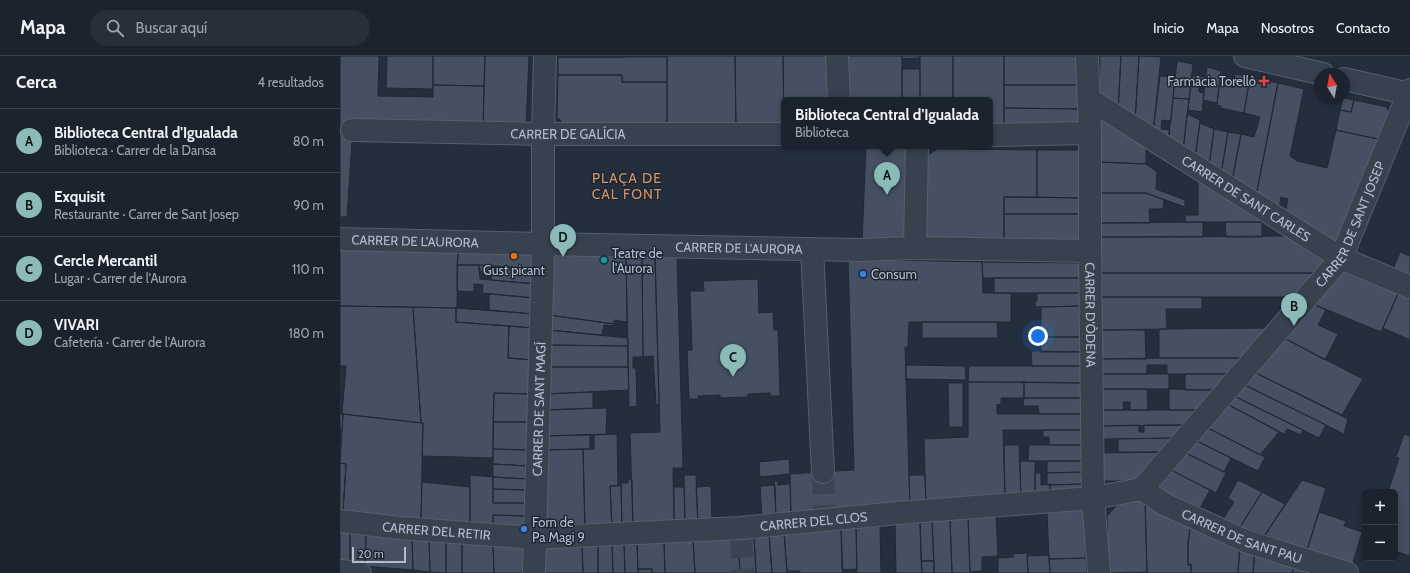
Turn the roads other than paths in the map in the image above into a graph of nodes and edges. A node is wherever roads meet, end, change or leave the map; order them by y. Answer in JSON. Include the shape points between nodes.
{"nodes":[{"id":1,"x":545,"y":56,"type":"edge"},
{"id":2,"x":837,"y":56,"type":"edge"},
{"id":3,"x":1087,"y":56,"type":"edge"},
{"id":4,"x":1245,"y":56,"type":"edge"},
{"id":5,"x":1314,"y":72,"type":"edge"},
{"id":6,"x":1350,"y":80,"type":"edge"},
{"id":7,"x":1409,"y":93,"type":"edge"},
{"id":8,"x":839,"y":97,"type":"edge"},
{"id":9,"x":1089,"y":99,"type":"junction"},
{"id":10,"x":352,"y":130,"type":"dead end"},
{"id":11,"x":543,"y":131,"type":"junction"},
{"id":12,"x":1090,"y":133,"type":"junction"},
{"id":13,"x":781,"y":134,"type":"edge"},
{"id":14,"x":993,"y":135,"type":"edge"},
{"id":15,"x":917,"y":149,"type":"edge"},
{"id":16,"x":340,"y":239,"type":"edge"},
{"id":17,"x":543,"y":244,"type":"junction"},
{"id":18,"x":915,"y":248,"type":"junction"},
{"id":19,"x":812,"y":249,"type":"junction"},
{"id":20,"x":1090,"y":251,"type":"junction"},
{"id":21,"x":1341,"y":258,"type":"junction"},
{"id":22,"x":1410,"y":287,"type":"edge"},
{"id":23,"x":822,"y":472,"type":"tunnel mouth"},
{"id":24,"x":1142,"y":489,"type":"junction"},
{"id":25,"x":1093,"y":498,"type":"junction"},
{"id":26,"x":340,"y":521,"type":"edge"},
{"id":27,"x":534,"y":538,"type":"junction"},
{"id":28,"x":340,"y":571,"type":"edge"},
{"id":29,"x":360,"y":573,"type":"edge"},
{"id":30,"x":534,"y":573,"type":"edge"},
{"id":31,"x":1099,"y":573,"type":"edge"},
{"id":32,"x":1347,"y":573,"type":"edge"}],
"edges":[{"from":1,"to":11,"type":"street"},
{"from":2,"to":8,"type":"street"},
{"from":3,"to":9,"type":"street","name":"CARRER D'ÒDENA"},
{"from":4,"to":5,"type":"street"},
{"from":6,"to":7,"type":"street"},
{"from":7,"to":21,"type":"street","name":"CARRER DE SANT JOSEP"},
{"from":9,"to":12,"type":"street","name":"CARRER D'ÒDENA"},
{"from":9,"to":21,"type":"street","name":"CARRER DE SANT CARLES"},
{"from":10,"to":11,"type":"street","name":"CARRER DE GALÍCIA"},
{"from":11,"to":13,"type":"street","name":"CARRER DE GALÍCIA"},
{"from":11,"to":17,"type":"street"},
{"from":12,"to":14,"type":"street"},
{"from":12,"to":20,"type":"street","name":"CARRER D'ÒDENA"},
{"from":15,"to":18,"type":"street"},
{"from":16,"to":17,"type":"street","name":"CARRER DE L'AURORA"},
{"from":17,"to":19,"type":"street","name":"CARRER DE L'AURORA"},
{"from":17,"to":27,"type":"street","name":"CARRER DE SANT MAGÍ"},
{"from":18,"to":19,"type":"street","name":"CARRER DE L'AURORA"},
{"from":18,"to":20,"type":"street","name":"CARRER DE L'AURORA"},
{"from":19,"to":23,"type":"street"},
{"from":20,"to":25,"type":"street","name":"CARRER D'ÒDENA"},
{"from":21,"to":22,"type":"street","name":"CARRER DE SANT CARLES"},
{"from":21,"to":24,"type":"street","name":"CARRER DE SANT JOSEP"},
{"from":24,"to":25,"type":"street","name":"CARRER DEL CLOS"},
{"from":24,"to":32,"type":"street","name":"CARRER DE SANT PAU","via":[[1164,504],[1248,542]]},
{"from":25,"to":27,"type":"street","name":"CARRER DEL CLOS","via":[[825,517],[741,532]]},
{"from":25,"to":31,"type":"street","name":"CARRER D'ÒDENA"},
{"from":26,"to":27,"type":"street","name":"CARRER DEL RETIR"},
{"from":27,"to":30,"type":"street","name":"CARRER DE SANT MAGÍ"},
{"from":28,"to":29,"type":"street"}]}
